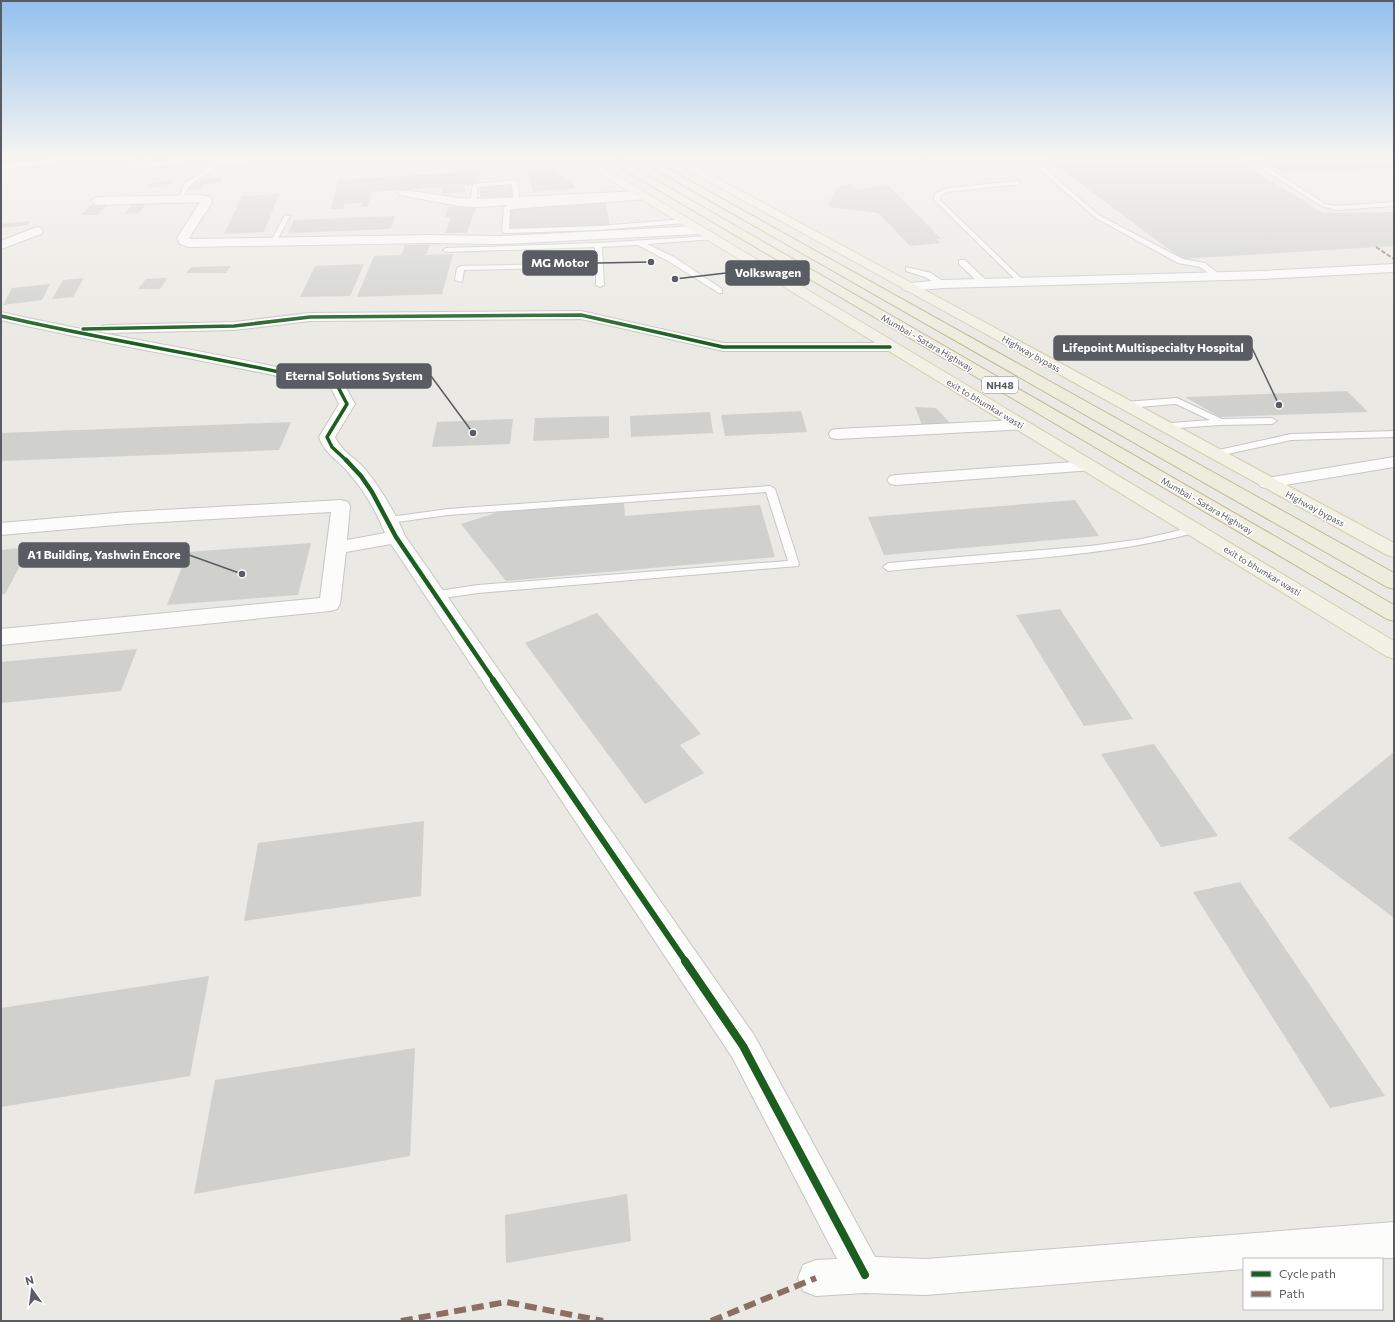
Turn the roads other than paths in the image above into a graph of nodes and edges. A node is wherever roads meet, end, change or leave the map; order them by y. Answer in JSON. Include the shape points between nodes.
{"nodes":[{"id":1,"x":196,"y":218,"type":"edge"},
{"id":2,"x":286,"y":218,"type":"edge"},
{"id":3,"x":507,"y":218,"type":"edge"},
{"id":4,"x":679,"y":218,"type":"edge"},
{"id":5,"x":712,"y":218,"type":"edge"},
{"id":6,"x":747,"y":218,"type":"edge"},
{"id":7,"x":781,"y":218,"type":"edge"},
{"id":8,"x":955,"y":218,"type":"edge"},
{"id":9,"x":1099,"y":218,"type":"edge"},
{"id":10,"x":684,"y":221,"type":"junction"},
{"id":11,"x":37,"y":231,"type":"dead end"},
{"id":12,"x":705,"y":234,"type":"junction"},
{"id":13,"x":274,"y":241,"type":"junction"},
{"id":14,"x":639,"y":243,"type":"junction"},
{"id":15,"x":1,"y":244,"type":"edge"},
{"id":16,"x":598,"y":246,"type":"junction"},
{"id":17,"x":446,"y":250,"type":"dead end"},
{"id":18,"x":1207,"y":261,"type":"dead end"},
{"id":19,"x":962,"y":262,"type":"dead end"},
{"id":20,"x":599,"y":265,"type":"junction"},
{"id":21,"x":1394,"y":268,"type":"edge"},
{"id":22,"x":910,"y":269,"type":"dead end"},
{"id":23,"x":1216,"y":273,"type":"junction"},
{"id":24,"x":459,"y":280,"type":"dead end"},
{"id":25,"x":984,"y":283,"type":"junction"},
{"id":26,"x":1021,"y":283,"type":"junction"},
{"id":27,"x":942,"y":284,"type":"junction"},
{"id":28,"x":600,"y":285,"type":"dead end"},
{"id":29,"x":909,"y":287,"type":"junction"},
{"id":30,"x":719,"y":291,"type":"dead end"},
{"id":31,"x":1,"y":316,"type":"edge"},
{"id":32,"x":61,"y":330,"type":"junction"},
{"id":33,"x":890,"y":347,"type":"junction"},
{"id":34,"x":1125,"y":405,"type":"junction"},
{"id":35,"x":1272,"y":421,"type":"dead end"},
{"id":36,"x":1221,"y":422,"type":"junction"},
{"id":37,"x":1020,"y":425,"type":"junction"},
{"id":38,"x":1163,"y":426,"type":"junction"},
{"id":39,"x":837,"y":434,"type":"dead end"},
{"id":40,"x":1394,"y":434,"type":"edge"},
{"id":41,"x":1214,"y":454,"type":"junction"},
{"id":42,"x":1394,"y":462,"type":"edge"},
{"id":43,"x":1087,"y":466,"type":"junction"},
{"id":44,"x":896,"y":480,"type":"dead end"},
{"id":45,"x":1267,"y":483,"type":"junction"},
{"id":46,"x":1,"y":529,"type":"edge"},
{"id":47,"x":393,"y":529,"type":"junction"},
{"id":48,"x":1194,"y":530,"type":"junction"},
{"id":49,"x":336,"y":548,"type":"junction"},
{"id":50,"x":1394,"y":551,"type":"edge"},
{"id":51,"x":888,"y":567,"type":"dead end"},
{"id":52,"x":1394,"y":582,"type":"edge"},
{"id":53,"x":436,"y":595,"type":"junction"},
{"id":54,"x":1394,"y":614,"type":"edge"},
{"id":55,"x":1,"y":637,"type":"edge"},
{"id":56,"x":1394,"y":651,"type":"edge"},
{"id":57,"x":1394,"y":1240,"type":"edge"},
{"id":58,"x":865,"y":1275,"type":"junction"},
{"id":59,"x":816,"y":1278,"type":"dead end"}],
"edges":[{"from":1,"to":13,"type":"street","via":[[183,238],[184,241]]},
{"from":2,"to":13,"type":"lane"},
{"from":3,"to":10,"type":"lane","via":[[506,232]]},
{"from":4,"to":10,"type":"main road","name":"exit to bhumkar wasti"},
{"from":5,"to":54,"type":"highway","name":"Mumbai - Satara Highway","number":"NH48"},
{"from":6,"to":52,"type":"highway","name":"Mumbai - Satara Highway","number":"NH48"},
{"from":7,"to":29,"type":"main road","name":"Highway bypass"},
{"from":8,"to":26,"type":"lane"},
{"from":9,"to":23,"type":"lane","via":[[1181,261],[1202,265]]},
{"from":10,"to":12,"type":"main road","name":"exit to bhumkar wasti"},
{"from":11,"to":15,"type":"street"},
{"from":12,"to":13,"type":"street","via":[[509,240]]},
{"from":12,"to":14,"type":"lane"},
{"from":12,"to":33,"type":"main road","name":"exit to bhumkar wasti"},
{"from":14,"to":16,"type":"lane"},
{"from":14,"to":30,"type":"lane","via":[[671,259]]},
{"from":16,"to":17,"type":"lane"},
{"from":16,"to":20,"type":"lane"},
{"from":18,"to":23,"type":"lane"},
{"from":19,"to":25,"type":"lane"},
{"from":20,"to":24,"type":"lane","via":[[461,268]]},
{"from":20,"to":28,"type":"lane"},
{"from":21,"to":23,"type":"street"},
{"from":22,"to":27,"type":"lane"},
{"from":23,"to":26,"type":"street"},
{"from":25,"to":26,"type":"street"},
{"from":25,"to":27,"type":"street"},
{"from":27,"to":29,"type":"street"},
{"from":29,"to":34,"type":"main road","name":"Highway bypass"},
{"from":31,"to":32,"type":"street"},
{"from":32,"to":33,"type":"street","via":[[234,326],[310,317],[581,316],[723,347]]},
{"from":32,"to":47,"type":"street","via":[[271,369],[337,385],[347,404],[327,437],[329,445],[355,468]]},
{"from":33,"to":37,"type":"main road","name":"exit to bhumkar wasti"},
{"from":34,"to":36,"type":"lane","via":[[1177,401]]},
{"from":34,"to":38,"type":"main road","name":"Highway bypass"},
{"from":35,"to":36,"type":"lane"},
{"from":36,"to":38,"type":"lane"},
{"from":37,"to":39,"type":"street"},
{"from":37,"to":43,"type":"main road","name":"exit to bhumkar wasti"},
{"from":38,"to":41,"type":"main road","name":"Highway bypass"},
{"from":40,"to":41,"type":"lane","via":[[1291,437]]},
{"from":41,"to":45,"type":"main road","name":"Highway bypass"},
{"from":42,"to":45,"type":"street"},
{"from":43,"to":44,"type":"street"},
{"from":43,"to":48,"type":"main road","name":"exit to bhumkar wasti"},
{"from":45,"to":50,"type":"main road","name":"Highway bypass"},
{"from":46,"to":49,"type":"street","via":[[127,518],[341,506]]},
{"from":47,"to":49,"type":"street"},
{"from":47,"to":53,"type":"street"},
{"from":47,"to":53,"type":"lane","via":[[448,512],[770,489],[794,564],[478,589]]},
{"from":48,"to":51,"type":"lane","via":[[1165,539],[1127,546]]},
{"from":48,"to":56,"type":"main road","name":"exit to bhumkar wasti"},
{"from":49,"to":55,"type":"street","via":[[330,604]]},
{"from":53,"to":58,"type":"street","via":[[743,1046]]},
{"from":57,"to":58,"type":"street","via":[[926,1277]]},
{"from":58,"to":59,"type":"street"}]}
